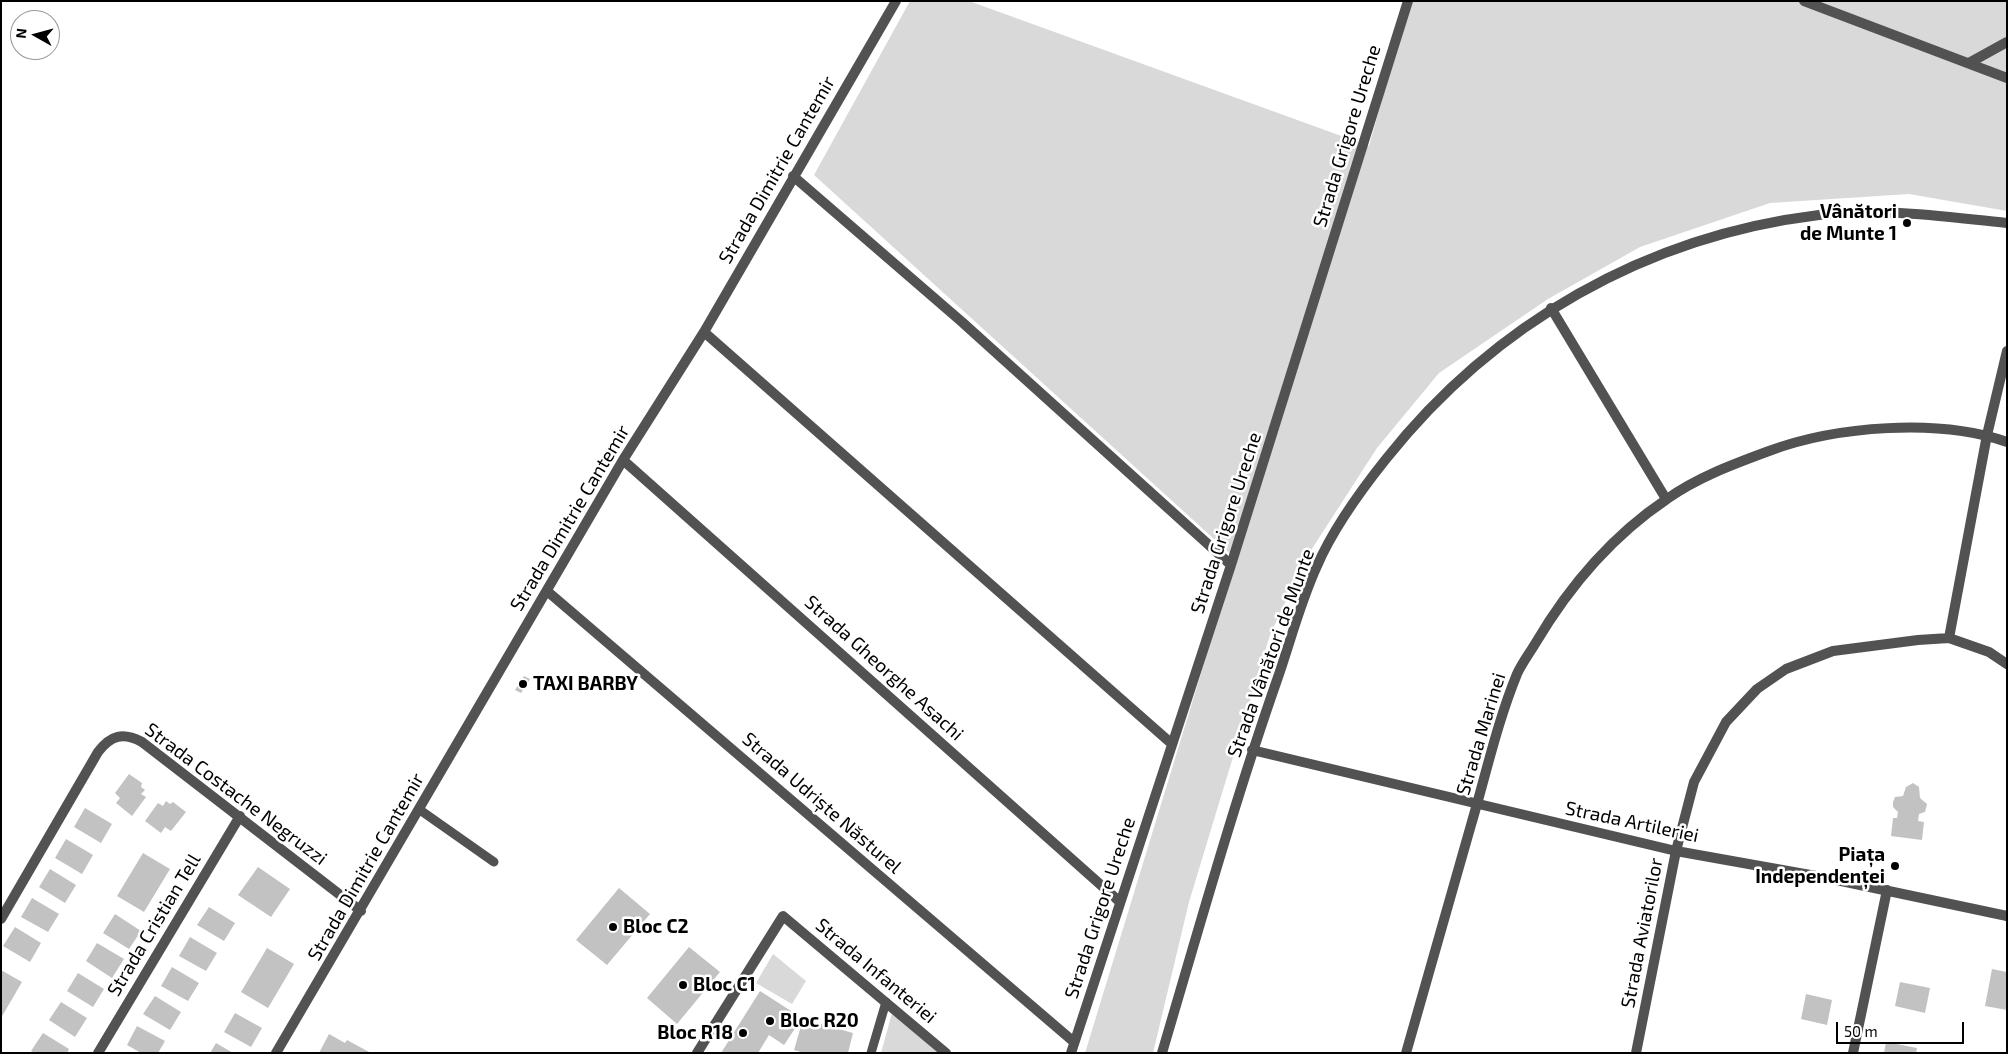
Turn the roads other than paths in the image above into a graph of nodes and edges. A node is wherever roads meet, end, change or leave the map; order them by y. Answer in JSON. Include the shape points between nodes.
{"nodes":[{"id":1,"x":896,"y":1,"type":"edge"},
{"id":2,"x":1408,"y":1,"type":"edge"},
{"id":3,"x":1804,"y":1,"type":"edge"},
{"id":4,"x":2007,"y":42,"type":"edge"},
{"id":5,"x":1969,"y":63,"type":"junction"},
{"id":6,"x":2007,"y":78,"type":"edge"},
{"id":7,"x":793,"y":176,"type":"junction"},
{"id":8,"x":2007,"y":223,"type":"edge"},
{"id":9,"x":1551,"y":308,"type":"junction"},
{"id":10,"x":704,"y":332,"type":"junction"},
{"id":11,"x":2007,"y":352,"type":"edge"},
{"id":12,"x":1987,"y":435,"type":"junction"},
{"id":13,"x":2007,"y":442,"type":"edge"},
{"id":14,"x":623,"y":460,"type":"junction"},
{"id":15,"x":1666,"y":499,"type":"junction"},
{"id":16,"x":1231,"y":565,"type":"junction"},
{"id":17,"x":547,"y":591,"type":"junction"},
{"id":18,"x":1949,"y":638,"type":"junction"},
{"id":19,"x":2007,"y":664,"type":"edge"},
{"id":20,"x":1172,"y":744,"type":"junction"},
{"id":21,"x":1252,"y":750,"type":"junction"},
{"id":22,"x":1477,"y":805,"type":"junction"},
{"id":23,"x":420,"y":810,"type":"junction"},
{"id":24,"x":240,"y":816,"type":"junction"},
{"id":25,"x":1676,"y":851,"type":"junction"},
{"id":26,"x":494,"y":862,"type":"dead end"},
{"id":27,"x":1887,"y":890,"type":"junction"},
{"id":28,"x":1120,"y":902,"type":"junction"},
{"id":29,"x":361,"y":911,"type":"junction"},
{"id":30,"x":2007,"y":916,"type":"edge"},
{"id":31,"x":1,"y":919,"type":"edge"},
{"id":32,"x":886,"y":1002,"type":"junction"},
{"id":33,"x":1074,"y":1042,"type":"junction"},
{"id":34,"x":98,"y":1053,"type":"edge"},
{"id":35,"x":276,"y":1053,"type":"edge"},
{"id":36,"x":697,"y":1053,"type":"edge"},
{"id":37,"x":871,"y":1053,"type":"edge"},
{"id":38,"x":946,"y":1053,"type":"edge"},
{"id":39,"x":1071,"y":1053,"type":"edge"},
{"id":40,"x":1162,"y":1053,"type":"edge"},
{"id":41,"x":1406,"y":1053,"type":"edge"},
{"id":42,"x":1636,"y":1053,"type":"edge"},
{"id":43,"x":1853,"y":1053,"type":"edge"}],
"edges":[{"from":1,"to":7,"type":"street","name":"Strada Dimitrie Cantemir"},
{"from":2,"to":16,"type":"street","name":"Strada Grigore Ureche"},
{"from":3,"to":5,"type":"street"},
{"from":4,"to":5,"type":"street"},
{"from":5,"to":6,"type":"street"},
{"from":7,"to":10,"type":"street","name":"Strada Dimitrie Cantemir"},
{"from":7,"to":16,"type":"street","via":[[962,322]]},
{"from":8,"to":9,"type":"street","name":"Strada Vânători de Munte","via":[[1902,212],[1822,215],[1750,227],[1673,250],[1614,274]]},
{"from":9,"to":15,"type":"street"},
{"from":9,"to":21,"type":"street","name":"Strada Vânători de Munte","via":[[1480,360],[1416,420],[1362,489],[1317,565]]},
{"from":10,"to":14,"type":"street","name":"Strada Dimitrie Cantemir"},
{"from":10,"to":20,"type":"street"},
{"from":11,"to":12,"type":"street"},
{"from":12,"to":13,"type":"street","name":"Strada Marinei"},
{"from":12,"to":15,"type":"street","name":"Strada Marinei","via":[[1898,426],[1790,443],[1730,465]]},
{"from":12,"to":18,"type":"street"},
{"from":14,"to":17,"type":"street","name":"Strada Dimitrie Cantemir"},
{"from":14,"to":28,"type":"street","name":"Strada Gheorghe Asachi"},
{"from":15,"to":22,"type":"street","name":"Strada Marinei","via":[[1590,568],[1552,614],[1518,672],[1495,736]]},
{"from":16,"to":20,"type":"street","name":"Strada Grigore Ureche"},
{"from":17,"to":23,"type":"street","name":"Strada Dimitrie Cantemir"},
{"from":17,"to":33,"type":"street","name":"Strada Udriște Năsturel"},
{"from":18,"to":19,"type":"street","name":"Strada Aviatorilor","via":[[1989,652]]},
{"from":18,"to":25,"type":"street","name":"Strada Aviatorilor","via":[[1833,651],[1786,669],[1757,688],[1726,722],[1694,782]]},
{"from":20,"to":28,"type":"street","name":"Strada Grigore Ureche"},
{"from":21,"to":22,"type":"street","name":"Strada Artileriei"},
{"from":21,"to":40,"type":"street","name":"Strada Vânători de Munte"},
{"from":22,"to":25,"type":"street","name":"Strada Artileriei"},
{"from":22,"to":41,"type":"street","name":"Strada Marinei"},
{"from":23,"to":26,"type":"lane"},
{"from":23,"to":29,"type":"street","name":"Strada Dimitrie Cantemir"},
{"from":24,"to":29,"type":"street","name":"Strada Costache Negruzzi"},
{"from":24,"to":31,"type":"street","name":"Strada Costache Negruzzi","via":[[142,742],[130,736],[117,735],[105,742],[98,752]]},
{"from":24,"to":34,"type":"street","name":"Strada Cristian Tell"},
{"from":25,"to":27,"type":"street","name":"Strada Artileriei"},
{"from":25,"to":42,"type":"street","name":"Strada Aviatorilor"},
{"from":27,"to":30,"type":"street","name":"Strada Artileriei"},
{"from":27,"to":43,"type":"street"},
{"from":28,"to":33,"type":"street","name":"Strada Grigore Ureche"},
{"from":29,"to":35,"type":"street","name":"Strada Dimitrie Cantemir"},
{"from":32,"to":36,"type":"street","name":"Strada Infanteriei","via":[[783,916]]},
{"from":32,"to":37,"type":"lane"},
{"from":32,"to":38,"type":"street","name":"Strada Infanteriei"},
{"from":33,"to":39,"type":"street","name":"Strada Grigore Ureche"}]}
